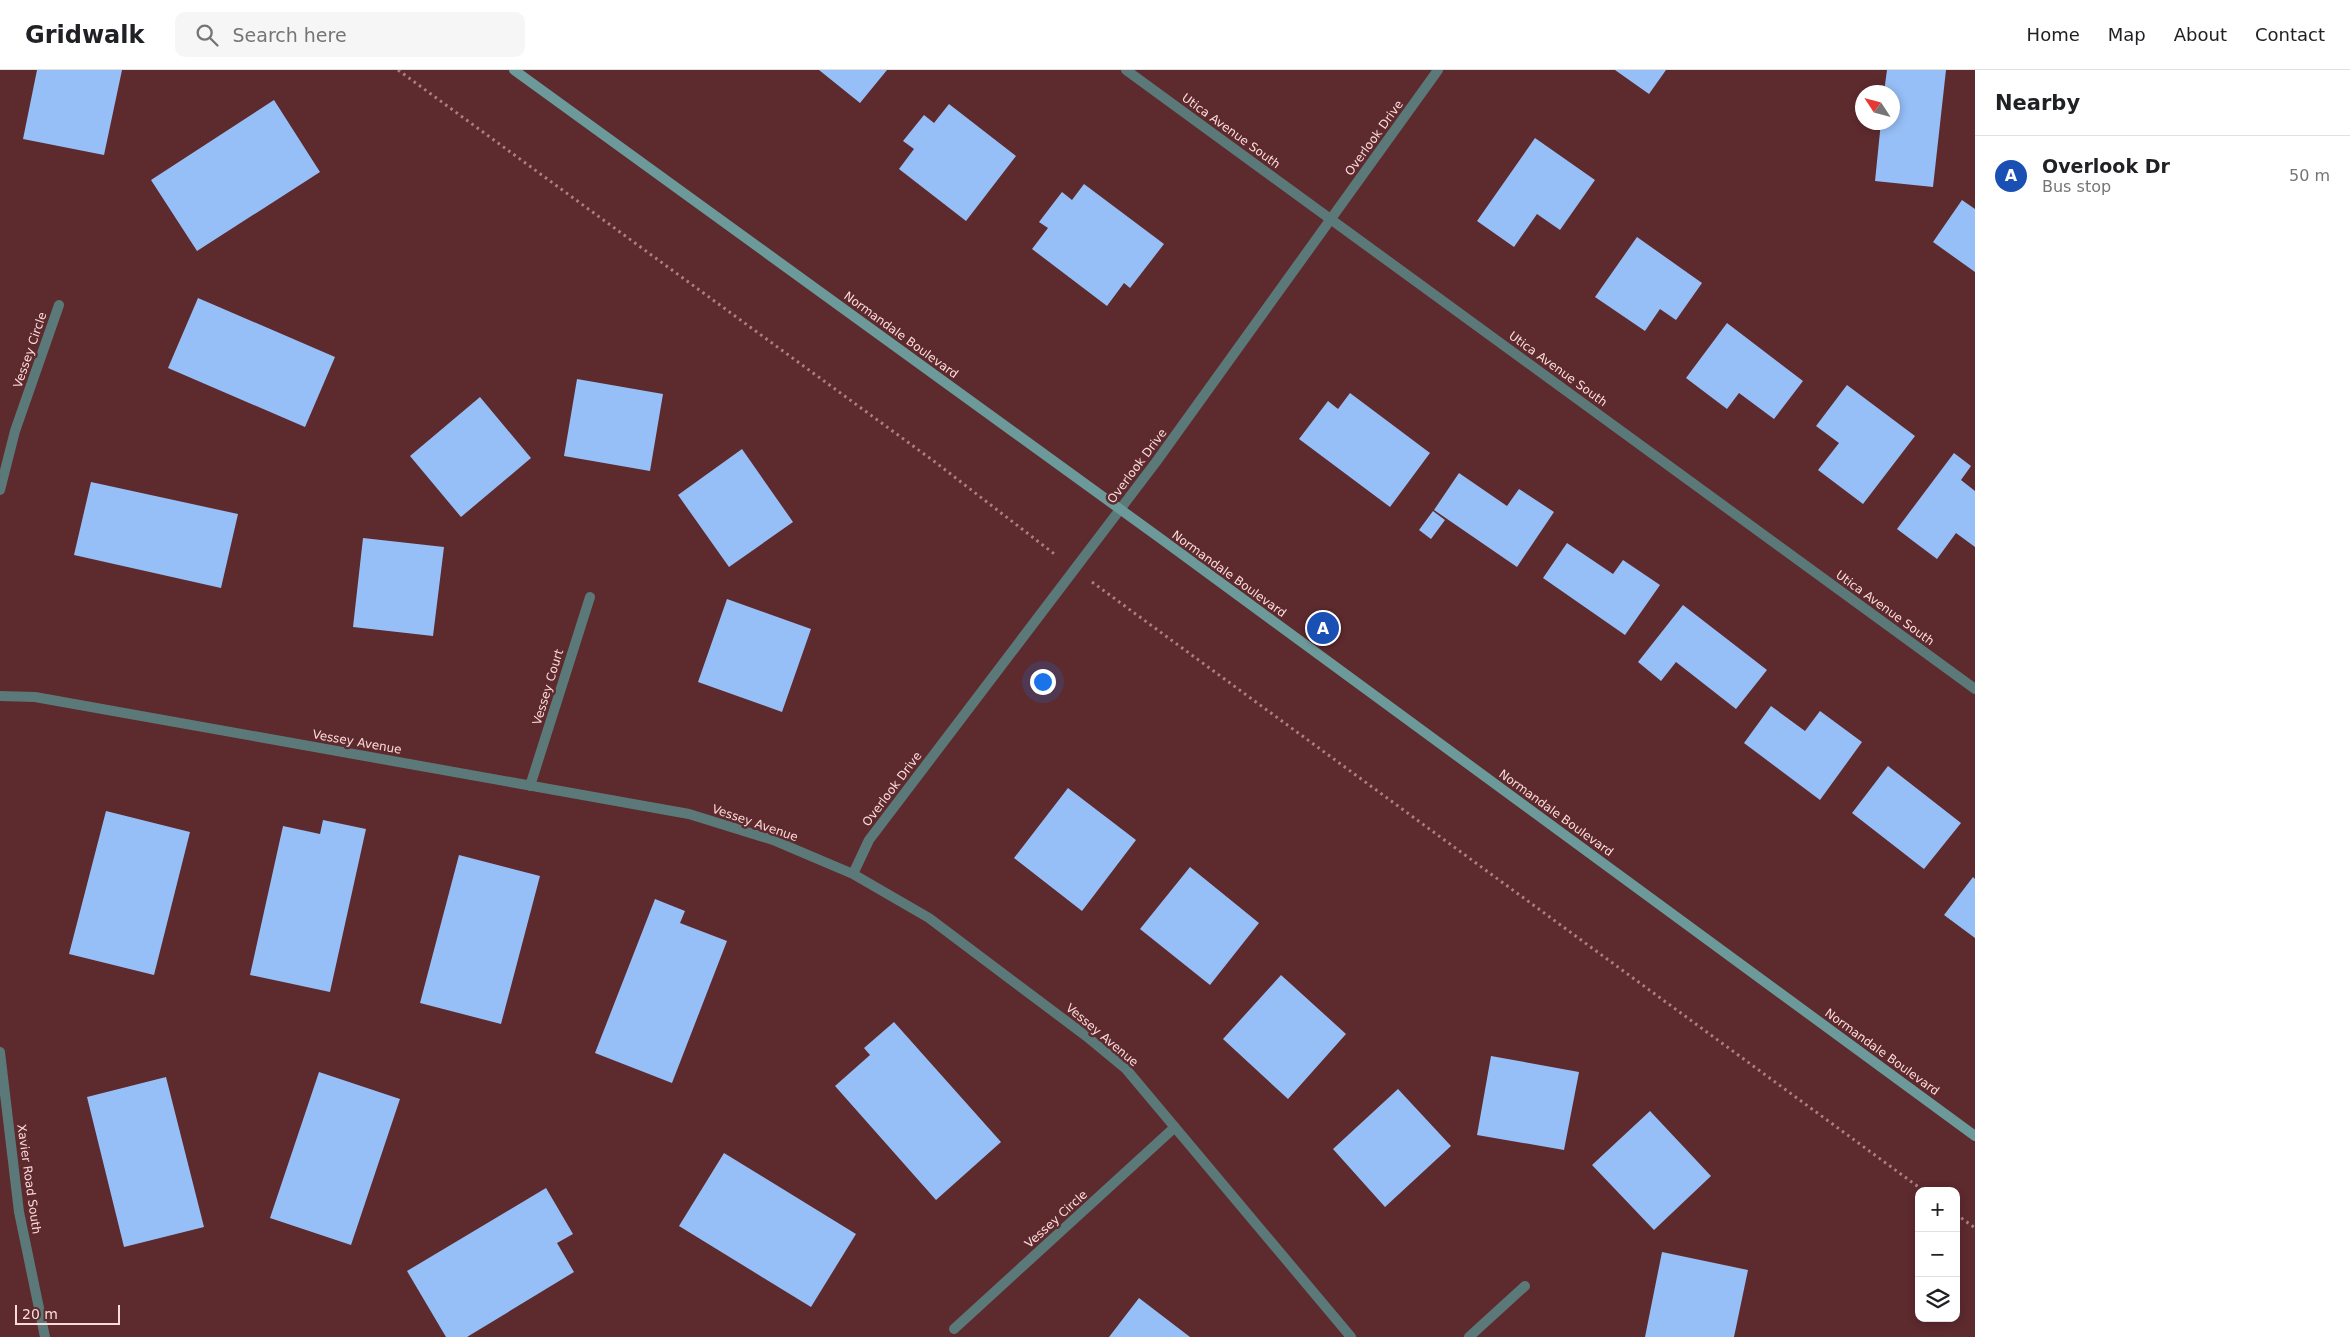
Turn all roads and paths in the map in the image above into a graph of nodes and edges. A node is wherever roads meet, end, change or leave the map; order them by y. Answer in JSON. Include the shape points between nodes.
{"nodes":[{"id":1,"x":398,"y":70,"type":"edge"},
{"id":2,"x":514,"y":70,"type":"edge"},
{"id":3,"x":1126,"y":70,"type":"edge"},
{"id":4,"x":1438,"y":70,"type":"edge"},
{"id":5,"x":1331,"y":219,"type":"junction"},
{"id":6,"x":59,"y":305,"type":"dead end"},
{"id":7,"x":0,"y":490,"type":"edge"},
{"id":8,"x":1120,"y":509,"type":"junction"},
{"id":9,"x":1073,"y":569,"type":"junction"},
{"id":10,"x":590,"y":597,"type":"dead end"},
{"id":11,"x":1975,"y":689,"type":"edge"},
{"id":12,"x":0,"y":696,"type":"edge"},
{"id":13,"x":530,"y":786,"type":"junction"},
{"id":14,"x":853,"y":874,"type":"junction"},
{"id":15,"x":0,"y":1052,"type":"edge"},
{"id":16,"x":1175,"y":1127,"type":"junction"},
{"id":17,"x":1975,"y":1136,"type":"edge"},
{"id":18,"x":1919,"y":1187,"type":"edge"},
{"id":19,"x":1960,"y":1217,"type":"edge"},
{"id":20,"x":1975,"y":1228,"type":"edge"},
{"id":21,"x":1525,"y":1286,"type":"dead end"},
{"id":22,"x":954,"y":1329,"type":"dead end"},
{"id":23,"x":45,"y":1337,"type":"edge"},
{"id":24,"x":1350,"y":1337,"type":"edge"},
{"id":25,"x":1470,"y":1337,"type":"edge"}],
"edges":[{"from":1,"to":9,"type":"path","via":[[935,462]]},
{"from":2,"to":8,"type":"street","name":"Normandale Boulevard"},
{"from":3,"to":5,"type":"street","name":"Utica Avenue South"},
{"from":4,"to":5,"type":"street","name":"Overlook Drive"},
{"from":5,"to":8,"type":"street","name":"Overlook Drive"},
{"from":5,"to":11,"type":"street","name":"Utica Avenue South"},
{"from":6,"to":7,"type":"street","name":"Vessey Circle","via":[[15,431]]},
{"from":8,"to":9,"type":"street","name":"Overlook Drive"},
{"from":8,"to":17,"type":"street","name":"Normandale Boulevard"},
{"from":9,"to":14,"type":"street","name":"Overlook Drive","via":[[869,840]]},
{"from":9,"to":18,"type":"path"},
{"from":10,"to":13,"type":"street","name":"Vessey Court"},
{"from":12,"to":13,"type":"street","name":"Vessey Avenue","via":[[35,697]]},
{"from":13,"to":14,"type":"street","name":"Vessey Avenue","via":[[689,814],[773,840]]},
{"from":14,"to":16,"type":"street","name":"Vessey Avenue","via":[[929,918],[1086,1036],[1126,1069]]},
{"from":15,"to":23,"type":"street","name":"Xavier Road South","via":[[19,1212]]},
{"from":16,"to":22,"type":"street","name":"Vessey Circle"},
{"from":16,"to":24,"type":"street","name":"Vessey Avenue"},
{"from":19,"to":20,"type":"path"},
{"from":21,"to":25,"type":"street"}]}
